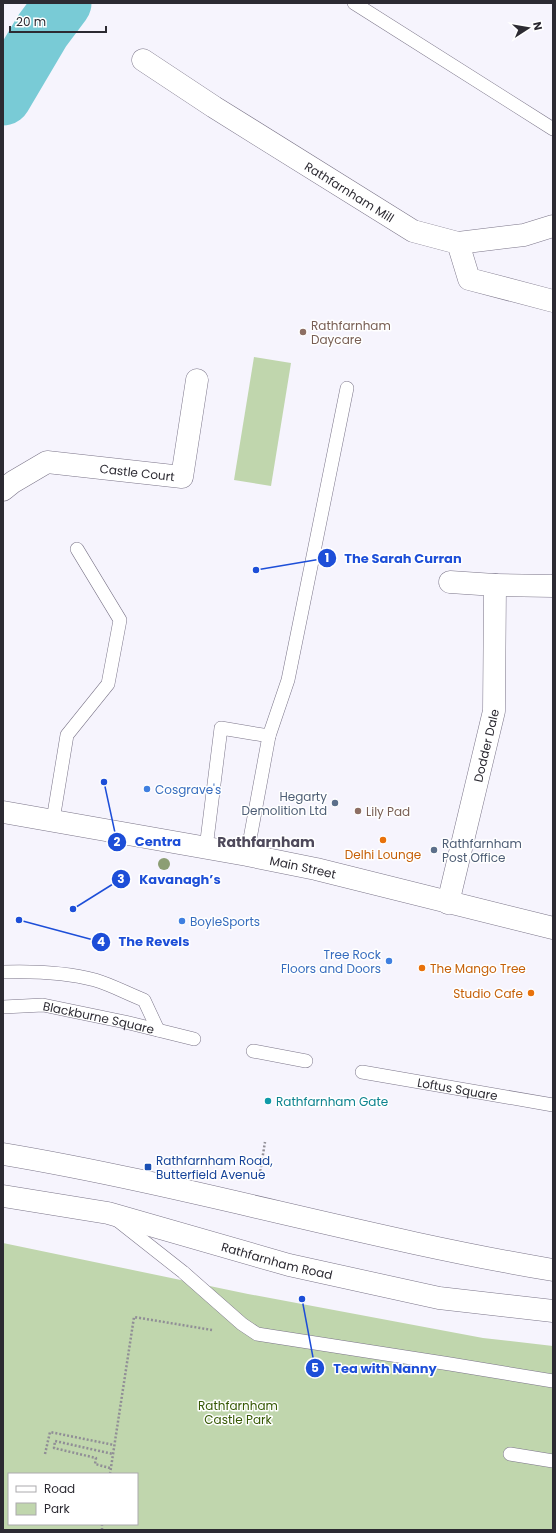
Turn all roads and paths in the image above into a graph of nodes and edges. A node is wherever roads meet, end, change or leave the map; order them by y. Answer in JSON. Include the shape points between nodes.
{"nodes":[{"id":1,"x":354,"y":3,"type":"edge"},
{"id":2,"x":143,"y":60,"type":"dead end"},
{"id":3,"x":553,"y":129,"type":"edge"},
{"id":4,"x":553,"y":226,"type":"edge"},
{"id":5,"x":458,"y":243,"type":"junction"},
{"id":6,"x":553,"y":302,"type":"edge"},
{"id":7,"x":197,"y":380,"type":"dead end"},
{"id":8,"x":347,"y":388,"type":"dead end"},
{"id":9,"x":3,"y":490,"type":"edge"},
{"id":10,"x":77,"y":549,"type":"dead end"},
{"id":11,"x":450,"y":582,"type":"dead end"},
{"id":12,"x":495,"y":584,"type":"junction"},
{"id":13,"x":553,"y":586,"type":"edge"},
{"id":14,"x":269,"y":736,"type":"junction"},
{"id":15,"x":3,"y":812,"type":"edge"},
{"id":16,"x":53,"y":820,"type":"junction"},
{"id":17,"x":206,"y":848,"type":"junction"},
{"id":18,"x":247,"y":855,"type":"junction"},
{"id":19,"x":448,"y":903,"type":"junction"},
{"id":20,"x":553,"y":928,"type":"edge"},
{"id":21,"x":3,"y":972,"type":"edge"},
{"id":22,"x":3,"y":1007,"type":"edge"},
{"id":23,"x":158,"y":1030,"type":"junction"},
{"id":24,"x":194,"y":1039,"type":"dead end"},
{"id":25,"x":254,"y":1051,"type":"dead end"},
{"id":26,"x":306,"y":1062,"type":"dead end"},
{"id":27,"x":362,"y":1072,"type":"dead end"},
{"id":28,"x":553,"y":1105,"type":"edge"},
{"id":29,"x":265,"y":1142,"type":"dead end"},
{"id":30,"x":3,"y":1154,"type":"edge"},
{"id":31,"x":258,"y":1182,"type":"dead end"},
{"id":32,"x":3,"y":1196,"type":"edge"},
{"id":33,"x":108,"y":1213,"type":"junction"},
{"id":34,"x":553,"y":1270,"type":"edge"},
{"id":35,"x":553,"y":1311,"type":"edge"},
{"id":36,"x":242,"y":1324,"type":"junction"},
{"id":37,"x":553,"y":1381,"type":"edge"},
{"id":38,"x":114,"y":1445,"type":"junction"},
{"id":39,"x":45,"y":1454,"type":"dead end"},
{"id":40,"x":113,"y":1454,"type":"junction"},
{"id":41,"x":510,"y":1454,"type":"dead end"},
{"id":42,"x":553,"y":1461,"type":"edge"},
{"id":43,"x":110,"y":1468,"type":"junction"},
{"id":44,"x":110,"y":1473,"type":"edge"}],
"edges":[{"from":1,"to":3,"type":"lane"},
{"from":2,"to":5,"type":"street","name":"Rathfarnham Mill","via":[[413,231]]},
{"from":4,"to":5,"type":"street","via":[[524,235]]},
{"from":5,"to":6,"type":"street","via":[[469,279]]},
{"from":7,"to":9,"type":"street","name":"Castle Court","via":[[182,477],[47,462]]},
{"from":8,"to":14,"type":"lane","via":[[288,680]]},
{"from":10,"to":16,"type":"lane","via":[[120,620],[108,684],[67,735]]},
{"from":11,"to":12,"type":"street"},
{"from":12,"to":13,"type":"street"},
{"from":12,"to":19,"type":"street","name":"Dodder Dale","via":[[494,710]]},
{"from":14,"to":17,"type":"lane","via":[[221,728]]},
{"from":14,"to":18,"type":"lane"},
{"from":15,"to":16,"type":"street","name":"Main Street"},
{"from":16,"to":17,"type":"street","name":"Main Street"},
{"from":17,"to":18,"type":"street","name":"Main Street"},
{"from":18,"to":19,"type":"street","name":"Main Street","via":[[316,869]]},
{"from":19,"to":20,"type":"street","name":"Main Street"},
{"from":21,"to":23,"type":"lane","via":[[55,973],[96,981],[144,1000]]},
{"from":22,"to":23,"type":"lane","name":"Blackburne Square","via":[[43,1005]]},
{"from":23,"to":24,"type":"lane","name":"Blackburne Square"},
{"from":25,"to":26,"type":"lane"},
{"from":27,"to":28,"type":"lane","name":"Loftus Square"},
{"from":29,"to":31,"type":"path"},
{"from":30,"to":34,"type":"street","via":[[153,1184],[422,1245]]},
{"from":32,"to":33,"type":"street","name":"Rathfarnham Road"},
{"from":33,"to":35,"type":"street","name":"Rathfarnham Road","via":[[289,1265],[351,1279],[438,1298]]},
{"from":33,"to":36,"type":"lane","via":[[183,1272]]},
{"from":36,"to":37,"type":"lane","via":[[257,1334]]},
{"from":36,"to":38,"type":"path","via":[[230,1333],[134,1318]]},
{"from":38,"to":39,"type":"path","via":[[50,1432]]},
{"from":38,"to":40,"type":"path"},
{"from":40,"to":43,"type":"path"},
{"from":40,"to":43,"type":"path","via":[[55,1441],[54,1448],[96,1458],[95,1464]]},
{"from":41,"to":42,"type":"lane"},
{"from":43,"to":44,"type":"path"}]}
